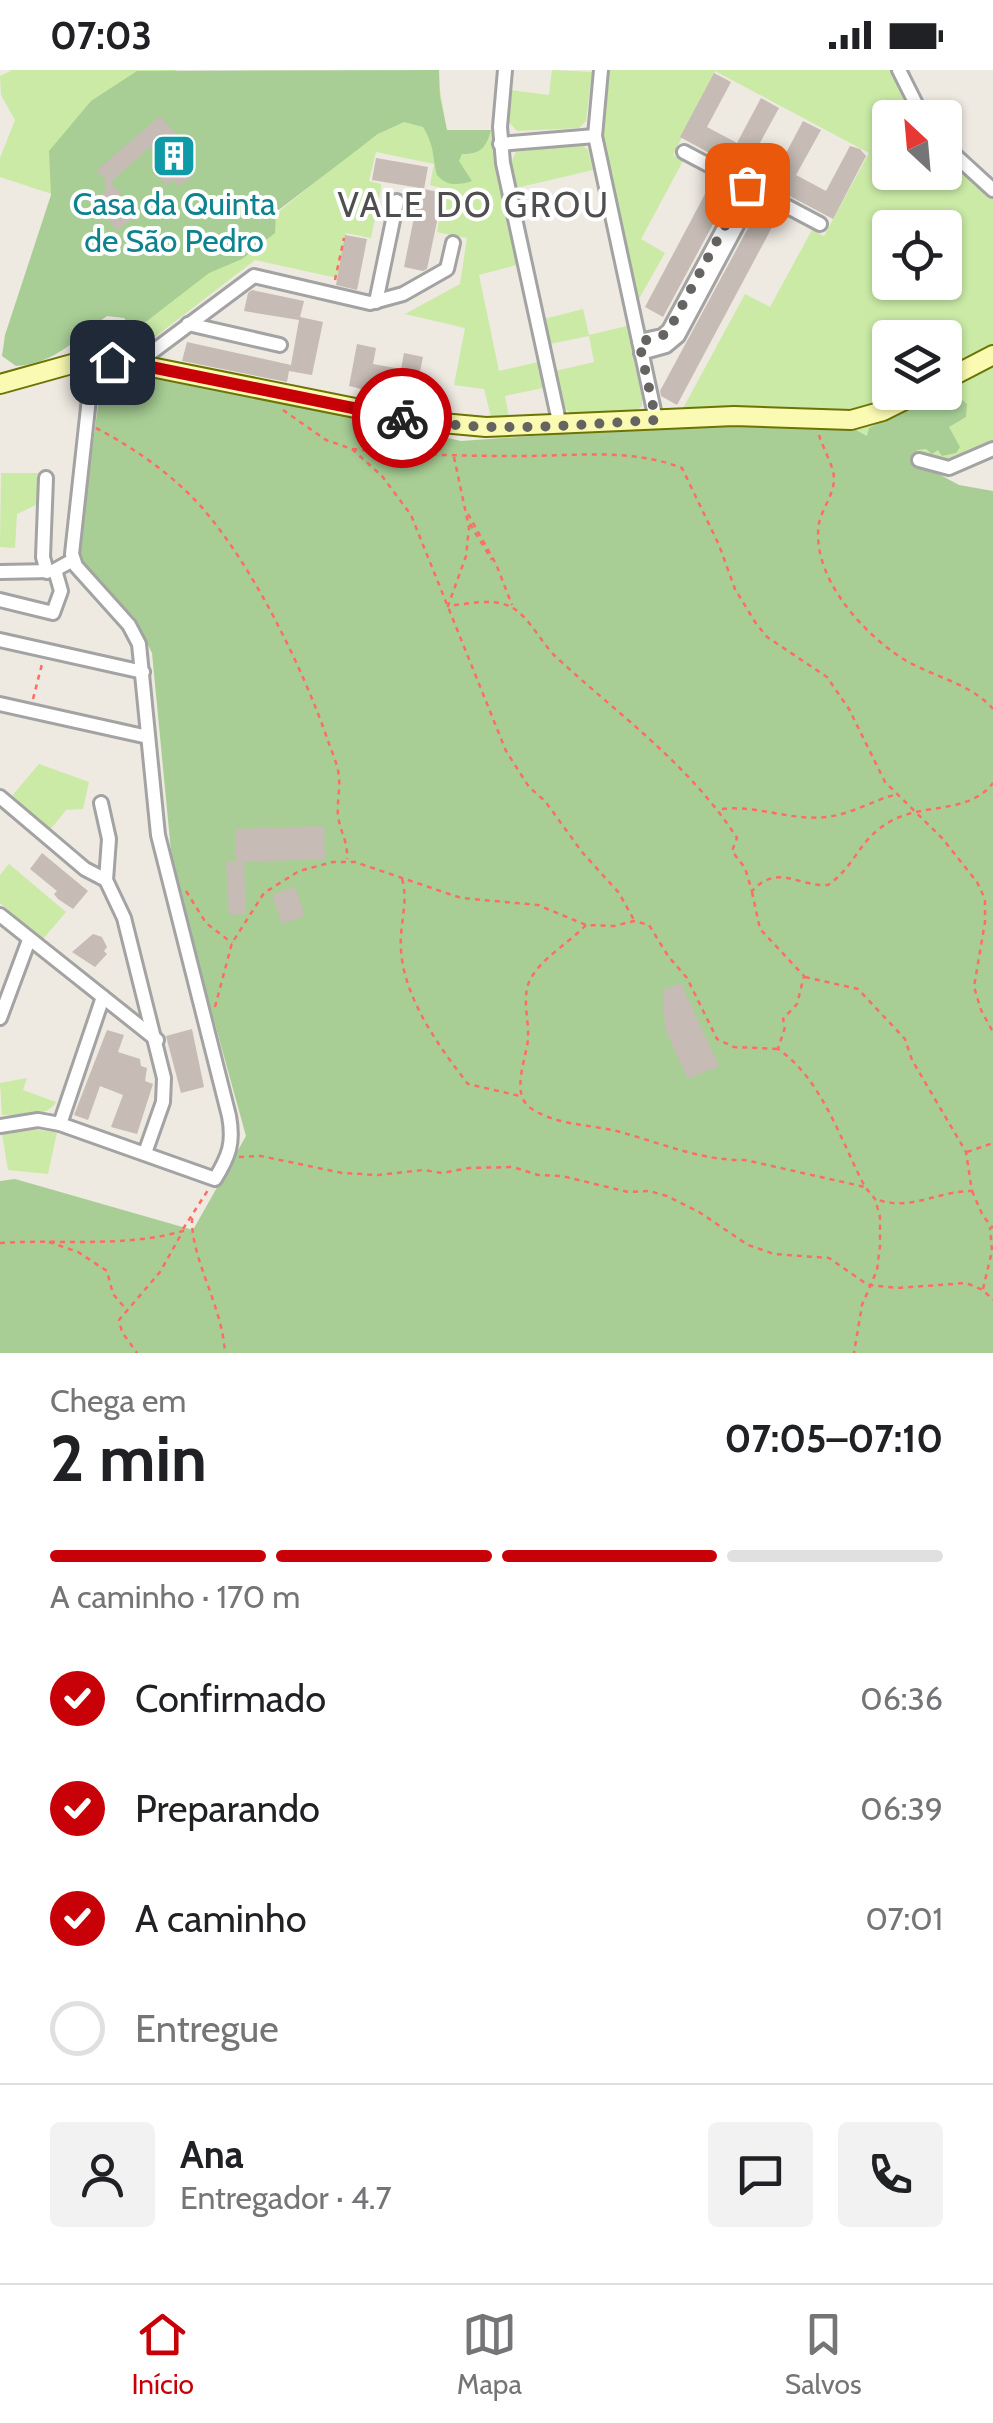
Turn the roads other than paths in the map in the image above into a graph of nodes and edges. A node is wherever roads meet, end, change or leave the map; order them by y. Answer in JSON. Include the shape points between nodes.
{"nodes":[{"id":1,"x":505,"y":70,"type":"edge"},
{"id":2,"x":600,"y":70,"type":"edge"},
{"id":3,"x":898,"y":70,"type":"edge"},
{"id":4,"x":914,"y":100,"type":"edge"},
{"id":5,"x":594,"y":136,"type":"junction"},
{"id":6,"x":500,"y":144,"type":"junction"},
{"id":7,"x":684,"y":152,"type":"dead end"},
{"id":8,"x":962,"y":162,"type":"edge"},
{"id":9,"x":752,"y":187,"type":"junction"},
{"id":10,"x":993,"y":190,"type":"edge"},
{"id":11,"x":397,"y":200,"type":"dead end"},
{"id":12,"x":820,"y":224,"type":"dead end"},
{"id":13,"x":453,"y":243,"type":"dead end"},
{"id":14,"x":376,"y":302,"type":"junction"},
{"id":15,"x":188,"y":324,"type":"junction"},
{"id":16,"x":280,"y":346,"type":"dead end"},
{"id":17,"x":640,"y":347,"type":"junction"},
{"id":18,"x":993,"y":356,"type":"edge"},
{"id":19,"x":93,"y":362,"type":"junction"},
{"id":20,"x":136,"y":364,"type":"junction"},
{"id":21,"x":962,"y":372,"type":"edge"},
{"id":22,"x":0,"y":384,"type":"edge"},
{"id":23,"x":881,"y":410,"type":"edge"},
{"id":24,"x":656,"y":420,"type":"junction"},
{"id":25,"x":560,"y":426,"type":"junction"},
{"id":26,"x":993,"y":449,"type":"edge"},
{"id":27,"x":919,"y":460,"type":"dead end"},
{"id":28,"x":46,"y":478,"type":"dead end"},
{"id":29,"x":73,"y":560,"type":"junction"},
{"id":30,"x":51,"y":571,"type":"junction"},
{"id":31,"x":0,"y":572,"type":"edge"},
{"id":32,"x":0,"y":600,"type":"edge"},
{"id":33,"x":0,"y":640,"type":"edge"},
{"id":34,"x":143,"y":672,"type":"junction"},
{"id":35,"x":0,"y":704,"type":"edge"},
{"id":36,"x":148,"y":737,"type":"junction"},
{"id":37,"x":0,"y":798,"type":"edge"},
{"id":38,"x":101,"y":803,"type":"dead end"},
{"id":39,"x":106,"y":880,"type":"junction"},
{"id":40,"x":0,"y":915,"type":"edge"},
{"id":41,"x":29,"y":940,"type":"junction"},
{"id":42,"x":104,"y":997,"type":"junction"},
{"id":43,"x":0,"y":1018,"type":"edge"},
{"id":44,"x":157,"y":1040,"type":"junction"},
{"id":45,"x":60,"y":1124,"type":"junction"},
{"id":46,"x":0,"y":1126,"type":"edge"},
{"id":47,"x":144,"y":1153,"type":"junction"}],
"edges":[{"from":1,"to":6,"type":"street"},
{"from":2,"to":5,"type":"street"},
{"from":3,"to":4,"type":"street"},
{"from":5,"to":6,"type":"street"},
{"from":5,"to":17,"type":"street"},
{"from":6,"to":25,"type":"street"},
{"from":7,"to":9,"type":"street"},
{"from":8,"to":10,"type":"street"},
{"from":9,"to":12,"type":"street"},
{"from":9,"to":17,"type":"street","via":[[678,336],[666,346]]},
{"from":11,"to":14,"type":"street"},
{"from":13,"to":14,"type":"street","via":[[447,270]]},
{"from":14,"to":15,"type":"street","via":[[254,276]]},
{"from":15,"to":16,"type":"street"},
{"from":15,"to":20,"type":"street"},
{"from":17,"to":24,"type":"street"},
{"from":18,"to":21,"type":"main road"},
{"from":19,"to":20,"type":"main road"},
{"from":19,"to":22,"type":"main road"},
{"from":19,"to":29,"type":"street"},
{"from":20,"to":25,"type":"main road","via":[[443,425]]},
{"from":23,"to":24,"type":"main road","via":[[851,420]]},
{"from":24,"to":25,"type":"main road"},
{"from":26,"to":27,"type":"street","via":[[948,468]]},
{"from":28,"to":30,"type":"street","via":[[43,557]]},
{"from":29,"to":30,"type":"street"},
{"from":29,"to":34,"type":"street","via":[[135,634]]},
{"from":30,"to":31,"type":"street"},
{"from":30,"to":32,"type":"street","via":[[61,592],[53,613]]},
{"from":33,"to":34,"type":"street"},
{"from":34,"to":36,"type":"street"},
{"from":35,"to":36,"type":"street"},
{"from":36,"to":47,"type":"street","via":[[166,874],[232,1131],[228,1158],[215,1179]]},
{"from":37,"to":39,"type":"street"},
{"from":38,"to":39,"type":"street"},
{"from":39,"to":44,"type":"street","via":[[124,918]]},
{"from":40,"to":41,"type":"street"},
{"from":41,"to":42,"type":"street"},
{"from":41,"to":43,"type":"street"},
{"from":42,"to":44,"type":"street"},
{"from":42,"to":45,"type":"street"},
{"from":44,"to":47,"type":"street","via":[[164,1097]]},
{"from":45,"to":46,"type":"street"},
{"from":45,"to":47,"type":"street"}]}
